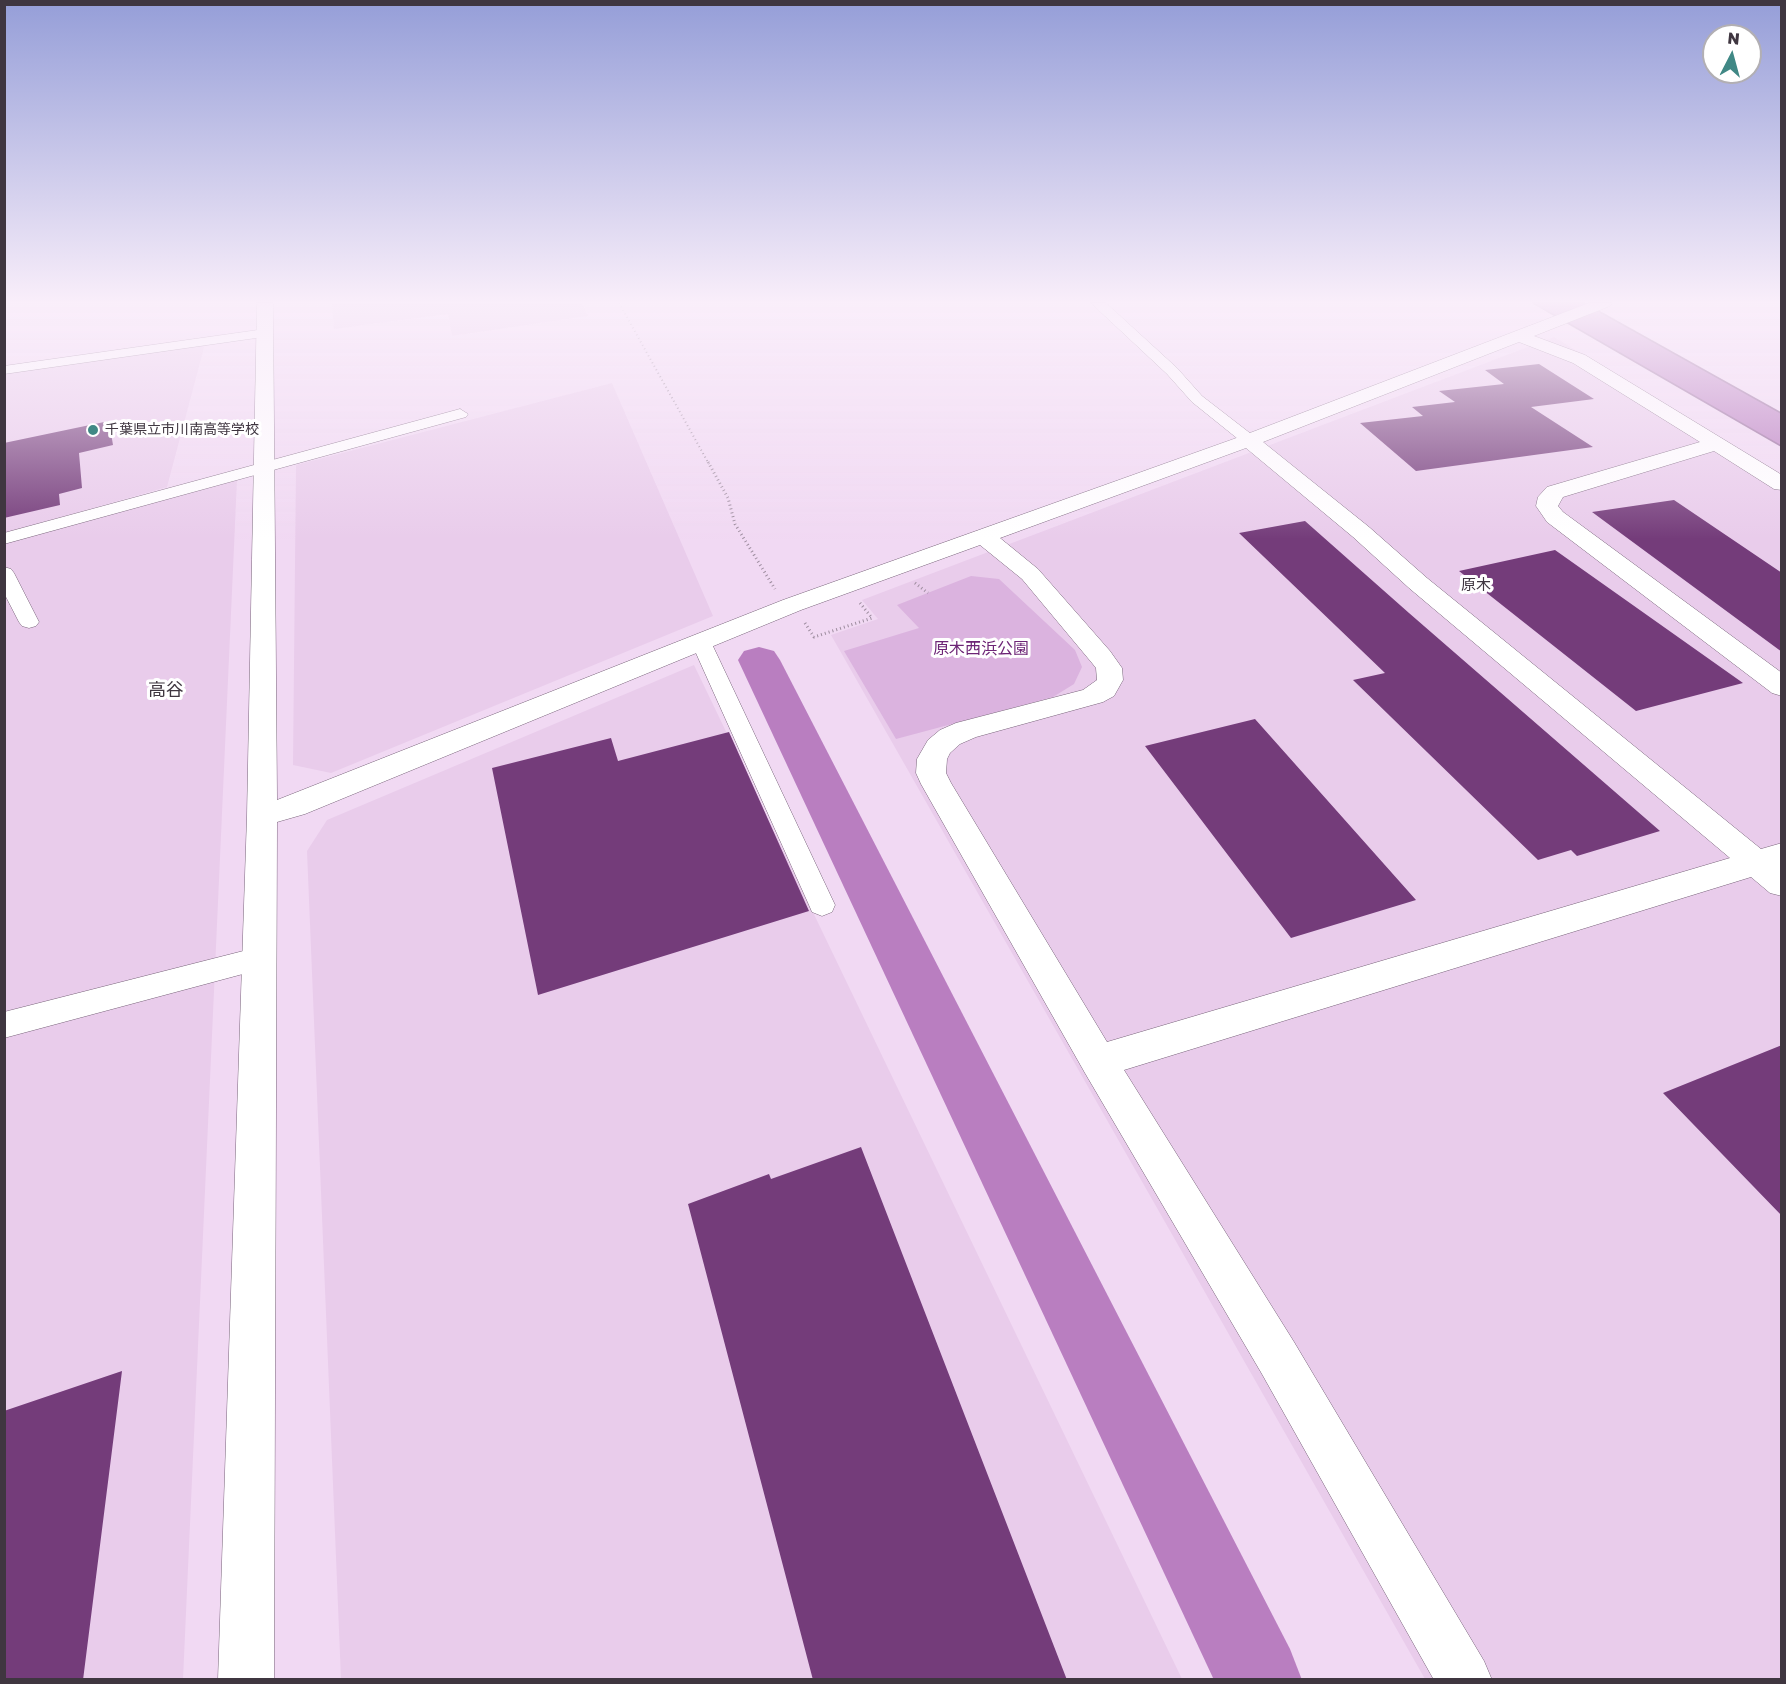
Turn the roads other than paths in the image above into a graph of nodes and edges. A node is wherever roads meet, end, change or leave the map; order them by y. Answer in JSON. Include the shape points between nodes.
{"nodes":[{"id":1,"x":265,"y":382,"type":"edge"},
{"id":2,"x":1181,"y":382,"type":"edge"},
{"id":3,"x":1401,"y":382,"type":"edge"},
{"id":4,"x":1615,"y":382,"type":"edge"},
{"id":5,"x":460,"y":414,"type":"dead end"},
{"id":6,"x":1249,"y":440,"type":"junction"},
{"id":7,"x":1716,"y":444,"type":"junction"},
{"id":8,"x":264,"y":467,"type":"junction"},
{"id":9,"x":1782,"y":484,"type":"edge"},
{"id":10,"x":983,"y":536,"type":"junction"},
{"id":11,"x":4,"y":539,"type":"edge"},
{"id":12,"x":4,"y":573,"type":"edge"},
{"id":13,"x":28,"y":622,"type":"dead end"},
{"id":14,"x":701,"y":642,"type":"junction"},
{"id":15,"x":1782,"y":687,"type":"edge"},
{"id":16,"x":262,"y":816,"type":"junction"},
{"id":17,"x":1773,"y":867,"type":"edge"},
{"id":18,"x":822,"y":905,"type":"dead end"},
{"id":19,"x":259,"y":959,"type":"junction"},
{"id":20,"x":4,"y":1025,"type":"edge"},
{"id":21,"x":1098,"y":1061,"type":"junction"},
{"id":22,"x":246,"y":1680,"type":"edge"},
{"id":23,"x":1465,"y":1680,"type":"edge"}],
"edges":[{"from":1,"to":8,"type":"street"},
{"from":2,"to":6,"type":"street","via":[[1197,399]]},
{"from":3,"to":6,"type":"street"},
{"from":4,"to":7,"type":"street"},
{"from":5,"to":8,"type":"street"},
{"from":6,"to":10,"type":"street"},
{"from":6,"to":17,"type":"street","via":[[1418,584]]},
{"from":7,"to":9,"type":"street"},
{"from":7,"to":15,"type":"street","via":[[1555,492],[1547,506],[1555,517]]},
{"from":8,"to":11,"type":"street"},
{"from":8,"to":16,"type":"street"},
{"from":10,"to":14,"type":"street"},
{"from":10,"to":21,"type":"street","via":[[1030,574],[1101,657],[1109,668],[1110,680],[1104,690],[1093,696],[951,737],[938,747],[932,759],[932,773]]},
{"from":12,"to":13,"type":"street"},
{"from":14,"to":16,"type":"street"},
{"from":14,"to":18,"type":"street"},
{"from":16,"to":19,"type":"street"},
{"from":17,"to":21,"type":"street"},
{"from":19,"to":20,"type":"street"},
{"from":19,"to":22,"type":"street"},
{"from":21,"to":23,"type":"street","via":[[1278,1358]]}]}
